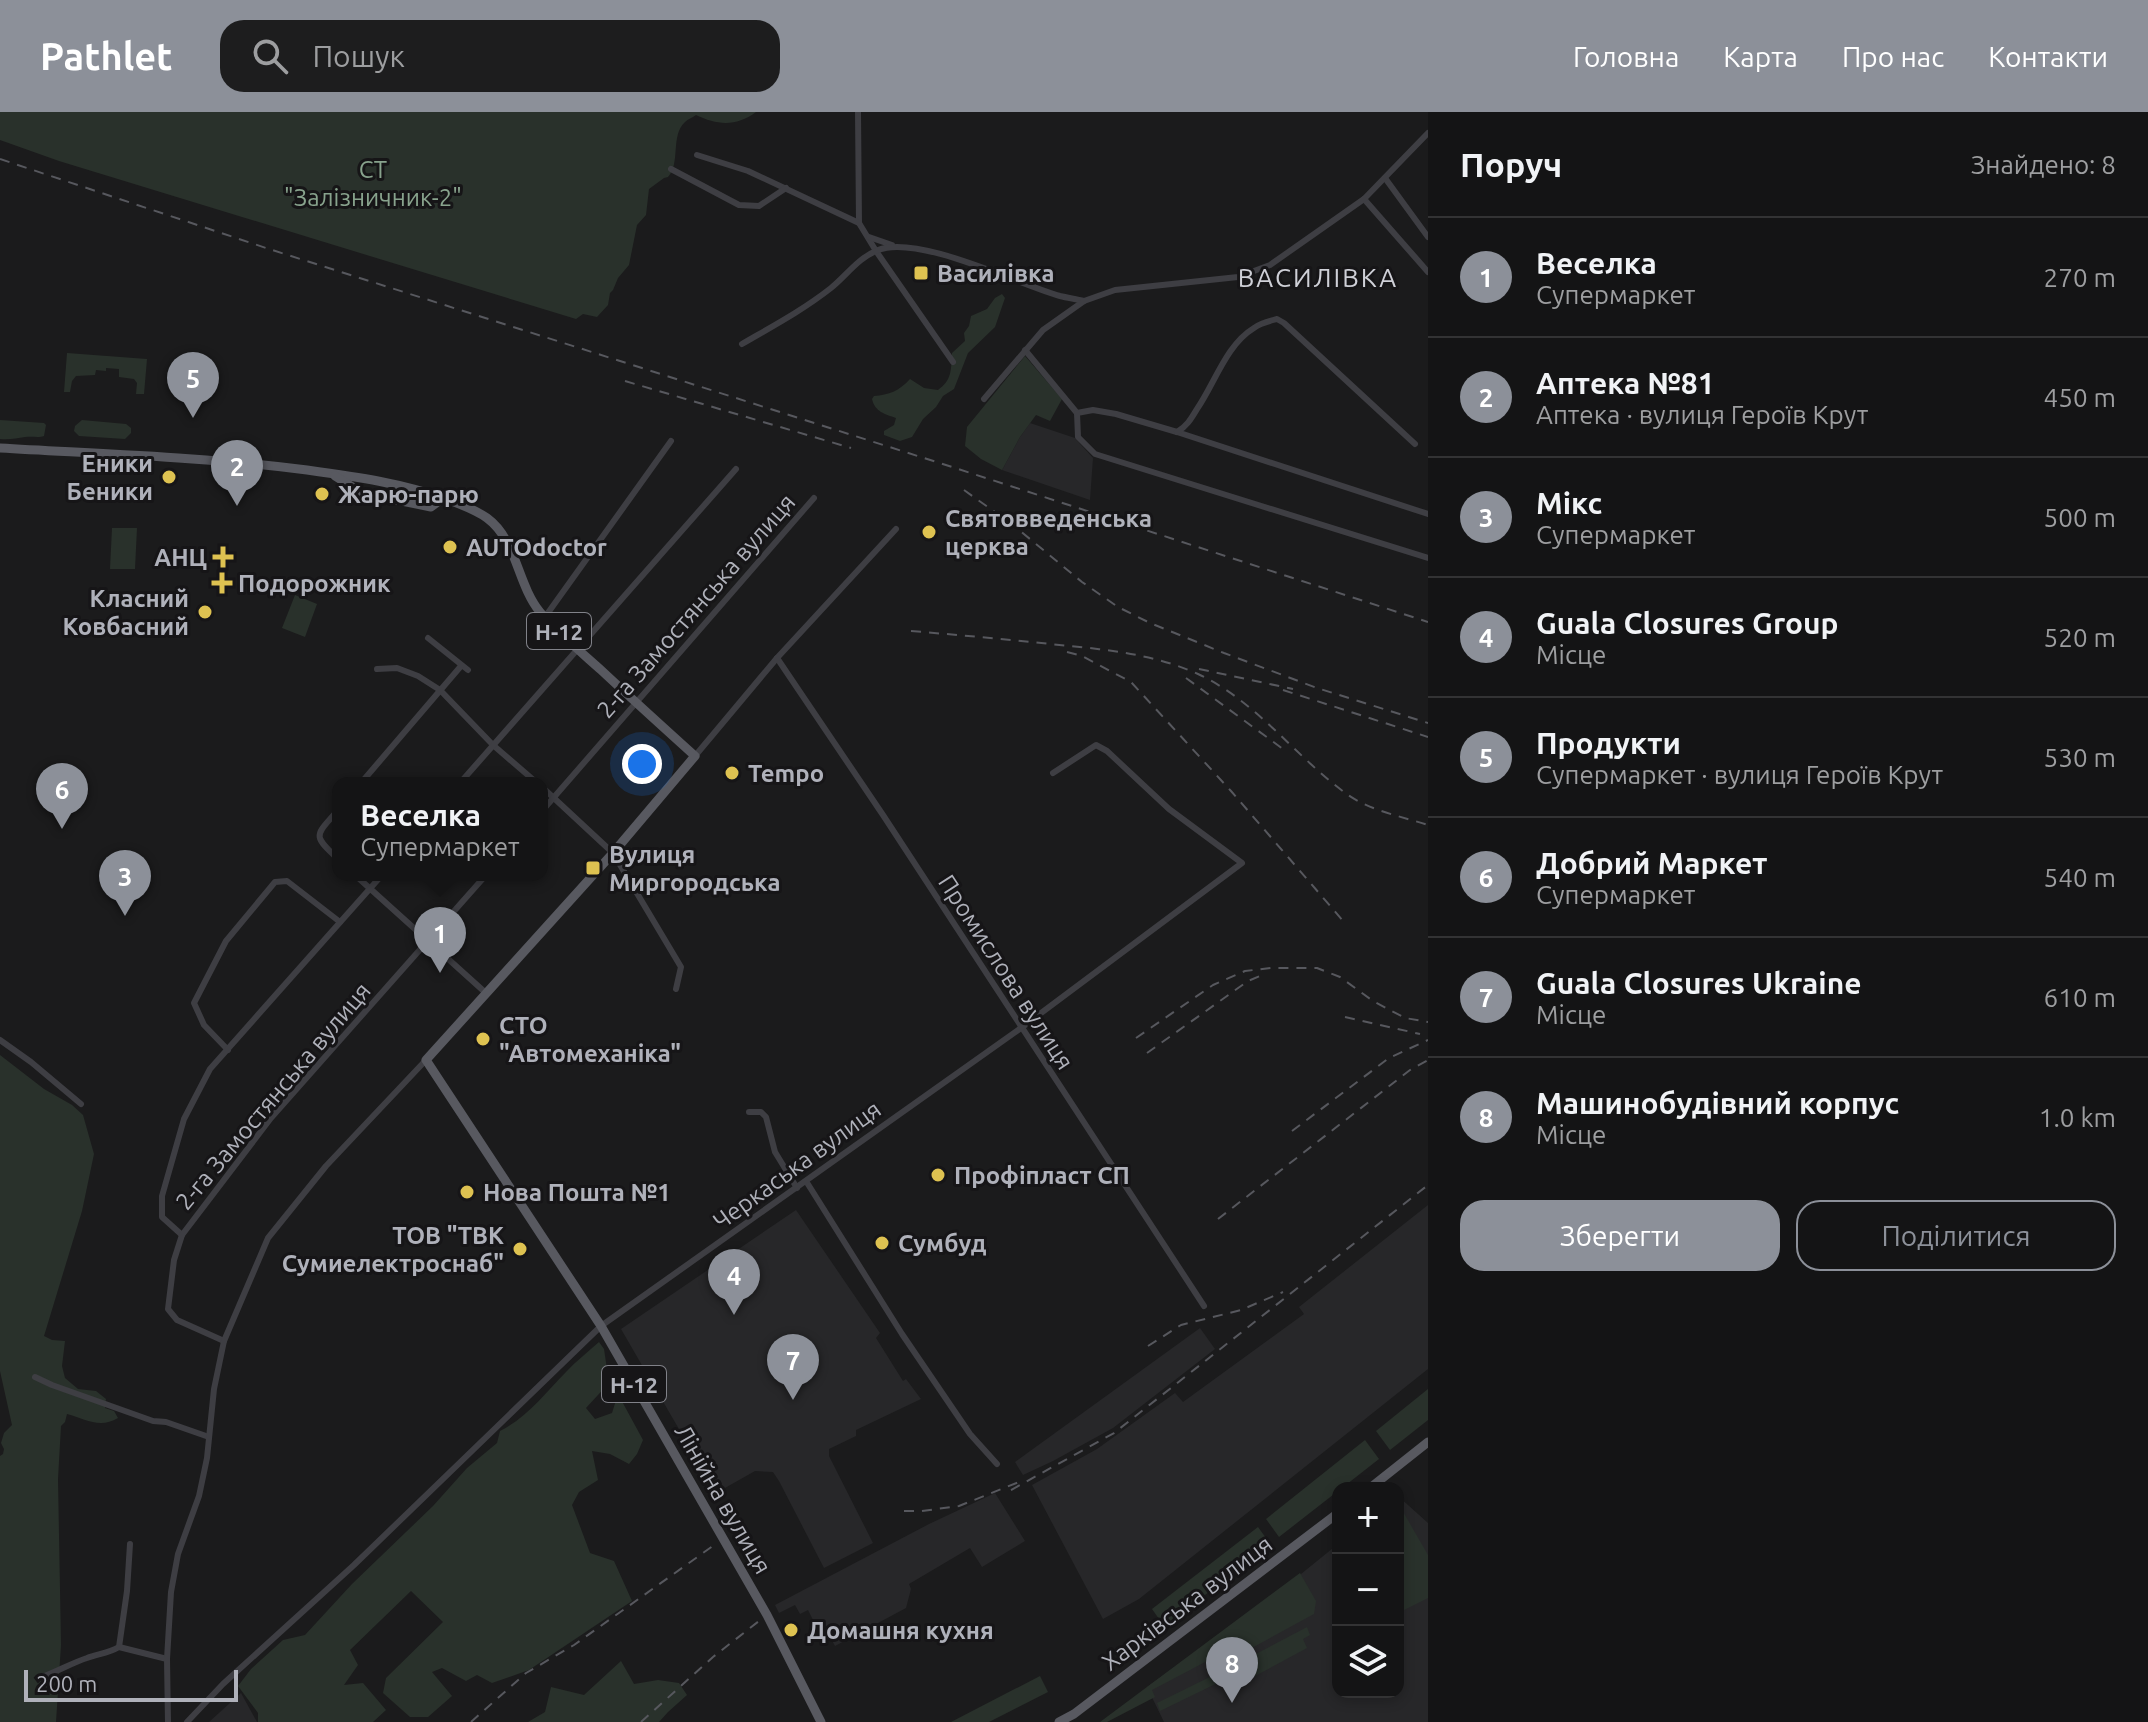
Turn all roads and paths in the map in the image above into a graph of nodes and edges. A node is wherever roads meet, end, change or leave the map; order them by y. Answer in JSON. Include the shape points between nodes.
{"nodes":[{"id":1,"x":858,"y":112,"type":"edge"},
{"id":2,"x":1428,"y":133,"type":"edge"},
{"id":3,"x":697,"y":155,"type":"dead end"},
{"id":4,"x":671,"y":169,"type":"dead end"},
{"id":5,"x":1385,"y":178,"type":"junction"},
{"id":6,"x":786,"y":188,"type":"junction"},
{"id":7,"x":1364,"y":199,"type":"junction"},
{"id":8,"x":859,"y":223,"type":"junction"},
{"id":9,"x":869,"y":236,"type":"junction"},
{"id":10,"x":1428,"y":237,"type":"edge"},
{"id":11,"x":892,"y":245,"type":"junction"},
{"id":12,"x":876,"y":251,"type":"junction"},
{"id":13,"x":1428,"y":272,"type":"edge"},
{"id":14,"x":1084,"y":301,"type":"junction"},
{"id":15,"x":742,"y":344,"type":"dead end"},
{"id":16,"x":1025,"y":350,"type":"junction"},
{"id":17,"x":953,"y":362,"type":"dead end"},
{"id":18,"x":984,"y":399,"type":"dead end"},
{"id":19,"x":1077,"y":413,"type":"junction"},
{"id":20,"x":1177,"y":432,"type":"junction"},
{"id":21,"x":671,"y":441,"type":"dead end"},
{"id":22,"x":1415,"y":444,"type":"dead end"},
{"id":23,"x":0,"y":448,"type":"edge"},
{"id":24,"x":736,"y":469,"type":"dead end"},
{"id":25,"x":330,"y":472,"type":"junction"},
{"id":26,"x":443,"y":498,"type":"junction"},
{"id":27,"x":814,"y":498,"type":"dead end"},
{"id":28,"x":1428,"y":514,"type":"edge"},
{"id":29,"x":896,"y":529,"type":"dead end"},
{"id":30,"x":1428,"y":558,"type":"edge"},
{"id":31,"x":545,"y":617,"type":"junction"},
{"id":32,"x":428,"y":638,"type":"dead end"},
{"id":33,"x":578,"y":649,"type":"junction"},
{"id":34,"x":777,"y":658,"type":"junction"},
{"id":35,"x":377,"y":669,"type":"dead end"},
{"id":36,"x":440,"y":690,"type":"junction"},
{"id":37,"x":636,"y":702,"type":"junction"},
{"id":38,"x":493,"y":745,"type":"junction"},
{"id":39,"x":695,"y":756,"type":"junction"},
{"id":40,"x":1053,"y":773,"type":"dead end"},
{"id":41,"x":366,"y":777,"type":"edge"},
{"id":42,"x":465,"y":777,"type":"edge"},
{"id":43,"x":530,"y":777,"type":"edge"},
{"id":44,"x":548,"y":792,"type":"edge"},
{"id":45,"x":554,"y":798,"type":"junction"},
{"id":46,"x":548,"y":804,"type":"edge"},
{"id":47,"x":332,"y":817,"type":"edge"},
{"id":48,"x":332,"y":853,"type":"edge"},
{"id":49,"x":613,"y":853,"type":"junction"},
{"id":50,"x":361,"y":881,"type":"edge"},
{"id":51,"x":377,"y":881,"type":"edge"},
{"id":52,"x":481,"y":881,"type":"edge"},
{"id":53,"x":370,"y":889,"type":"junction"},
{"id":54,"x":340,"y":922,"type":"junction"},
{"id":55,"x":427,"y":941,"type":"junction"},
{"id":56,"x":676,"y":989,"type":"dead end"},
{"id":57,"x":487,"y":994,"type":"junction"},
{"id":58,"x":1021,"y":1028,"type":"junction"},
{"id":59,"x":0,"y":1040,"type":"edge"},
{"id":60,"x":228,"y":1050,"type":"junction"},
{"id":61,"x":426,"y":1060,"type":"junction"},
{"id":62,"x":81,"y":1104,"type":"dead end"},
{"id":63,"x":749,"y":1112,"type":"dead end"},
{"id":64,"x":806,"y":1181,"type":"junction"},
{"id":65,"x":797,"y":1188,"type":"junction"},
{"id":66,"x":182,"y":1235,"type":"junction"},
{"id":67,"x":1204,"y":1306,"type":"dead end"},
{"id":68,"x":601,"y":1326,"type":"junction"},
{"id":69,"x":224,"y":1341,"type":"junction"},
{"id":70,"x":35,"y":1377,"type":"dead end"},
{"id":71,"x":209,"y":1437,"type":"junction"},
{"id":72,"x":1428,"y":1442,"type":"edge"},
{"id":73,"x":997,"y":1464,"type":"dead end"},
{"id":74,"x":1378,"y":1482,"type":"edge"},
{"id":75,"x":1332,"y":1518,"type":"edge"},
{"id":76,"x":130,"y":1544,"type":"dead end"},
{"id":77,"x":119,"y":1647,"type":"junction"},
{"id":78,"x":167,"y":1659,"type":"junction"},
{"id":79,"x":42,"y":1677,"type":"dead end"},
{"id":80,"x":168,"y":1722,"type":"edge"},
{"id":81,"x":187,"y":1722,"type":"edge"},
{"id":82,"x":821,"y":1722,"type":"edge"},
{"id":83,"x":1059,"y":1722,"type":"edge"}],
"edges":[{"from":1,"to":8,"type":"street"},
{"from":2,"to":5,"type":"street"},
{"from":3,"to":6,"type":"street"},
{"from":4,"to":6,"type":"street","via":[[739,205],[759,206]]},
{"from":5,"to":7,"type":"street"},
{"from":5,"to":10,"type":"street"},
{"from":6,"to":8,"type":"street"},
{"from":7,"to":13,"type":"street"},
{"from":7,"to":14,"type":"street","via":[[1270,265],[1238,277],[1115,290]]},
{"from":8,"to":9,"type":"street"},
{"from":9,"to":11,"type":"street"},
{"from":9,"to":12,"type":"street"},
{"from":11,"to":12,"type":"street"},
{"from":11,"to":14,"type":"street","via":[[961,260]]},
{"from":12,"to":15,"type":"street","via":[[798,312]]},
{"from":12,"to":17,"type":"street"},
{"from":14,"to":16,"type":"street"},
{"from":16,"to":18,"type":"street"},
{"from":16,"to":19,"type":"street"},
{"from":19,"to":20,"type":"street","via":[[1093,410]]},
{"from":19,"to":30,"type":"street","via":[[1078,437],[1095,454]]},
{"from":20,"to":22,"type":"street","via":[[1242,337],[1277,319]]},
{"from":20,"to":28,"type":"street"},
{"from":21,"to":31,"type":"street"},
{"from":23,"to":25,"type":"main road","number":"Н-12","via":[[193,458]]},
{"from":24,"to":33,"type":"street"},
{"from":25,"to":26,"type":"main road","number":"Н-12"},
{"from":25,"to":26,"type":"main road","via":[[362,493],[431,507]]},
{"from":26,"to":31,"type":"main road","number":"Н-12","via":[[497,528],[525,590]]},
{"from":27,"to":37,"type":"street","name":"2-га Замостянська вулиця"},
{"from":29,"to":34,"type":"street"},
{"from":31,"to":33,"type":"main road","number":"Н-12"},
{"from":32,"to":36,"type":"street","via":[[464,668]]},
{"from":33,"to":37,"type":"main road","number":"Н-12"},
{"from":33,"to":38,"type":"street"},
{"from":34,"to":39,"type":"street"},
{"from":34,"to":58,"type":"street","name":"Промислова вулиця"},
{"from":35,"to":36,"type":"street","via":[[397,668]]},
{"from":36,"to":38,"type":"street"},
{"from":36,"to":41,"type":"street"},
{"from":37,"to":39,"type":"main road","number":"Н-12"},
{"from":37,"to":45,"type":"street","name":"2-га Замостянська вулиця"},
{"from":38,"to":42,"type":"street"},
{"from":38,"to":43,"type":"street"},
{"from":39,"to":49,"type":"main road"},
{"from":40,"to":58,"type":"street","name":"Черкаська вулиця","via":[[1096,745],[1242,863]]},
{"from":44,"to":45,"type":"street"},
{"from":45,"to":46,"type":"street","name":"2-га Замостянська вулиця"},
{"from":45,"to":49,"type":"street"},
{"from":47,"to":48,"type":"street","via":[[319,837]]},
{"from":49,"to":56,"type":"street","via":[[681,967]]},
{"from":49,"to":57,"type":"main road"},
{"from":50,"to":53,"type":"street"},
{"from":51,"to":53,"type":"street"},
{"from":52,"to":55,"type":"street","name":"2-га Замостянська вулиця"},
{"from":53,"to":54,"type":"street"},
{"from":53,"to":55,"type":"street"},
{"from":54,"to":60,"type":"street"},
{"from":54,"to":60,"type":"street","via":[[287,881],[275,882],[226,941],[194,1003],[204,1025]]},
{"from":55,"to":57,"type":"street"},
{"from":55,"to":66,"type":"street","name":"2-га Замостянська вулиця","via":[[271,1118]]},
{"from":57,"to":61,"type":"main road"},
{"from":58,"to":64,"type":"street","name":"Черкаська вулиця"},
{"from":58,"to":67,"type":"street","name":"Промислова вулиця"},
{"from":59,"to":62,"type":"street"},
{"from":60,"to":66,"type":"street","via":[[210,1069],[184,1119],[162,1196],[162,1217]]},
{"from":61,"to":68,"type":"main road","name":"Лінійна вулиця","number":"Н-12"},
{"from":61,"to":69,"type":"street","via":[[326,1166],[268,1238]]},
{"from":63,"to":65,"type":"street","via":[[766,1117],[775,1152]]},
{"from":64,"to":65,"type":"street","name":"Черкаська вулиця"},
{"from":64,"to":73,"type":"street","via":[[902,1334],[970,1434]]},
{"from":65,"to":68,"type":"street","name":"Черкаська вулиця"},
{"from":66,"to":69,"type":"street","name":"2-га Замостянська вулиця","via":[[168,1309],[177,1320]]},
{"from":68,"to":81,"type":"street","name":"Черкаська вулиця"},
{"from":68,"to":82,"type":"main road","name":"Лінійна вулиця","number":"Н-12","via":[[767,1615]]},
{"from":69,"to":71,"type":"street"},
{"from":70,"to":71,"type":"street","via":[[124,1412]]},
{"from":71,"to":78,"type":"street","via":[[199,1496],[178,1554]]},
{"from":72,"to":74,"type":"main road"},
{"from":75,"to":83,"type":"main road","name":"Харківська вулиця"},
{"from":76,"to":77,"type":"street"},
{"from":77,"to":78,"type":"street"},
{"from":77,"to":79,"type":"street"},
{"from":78,"to":80,"type":"street"}]}
